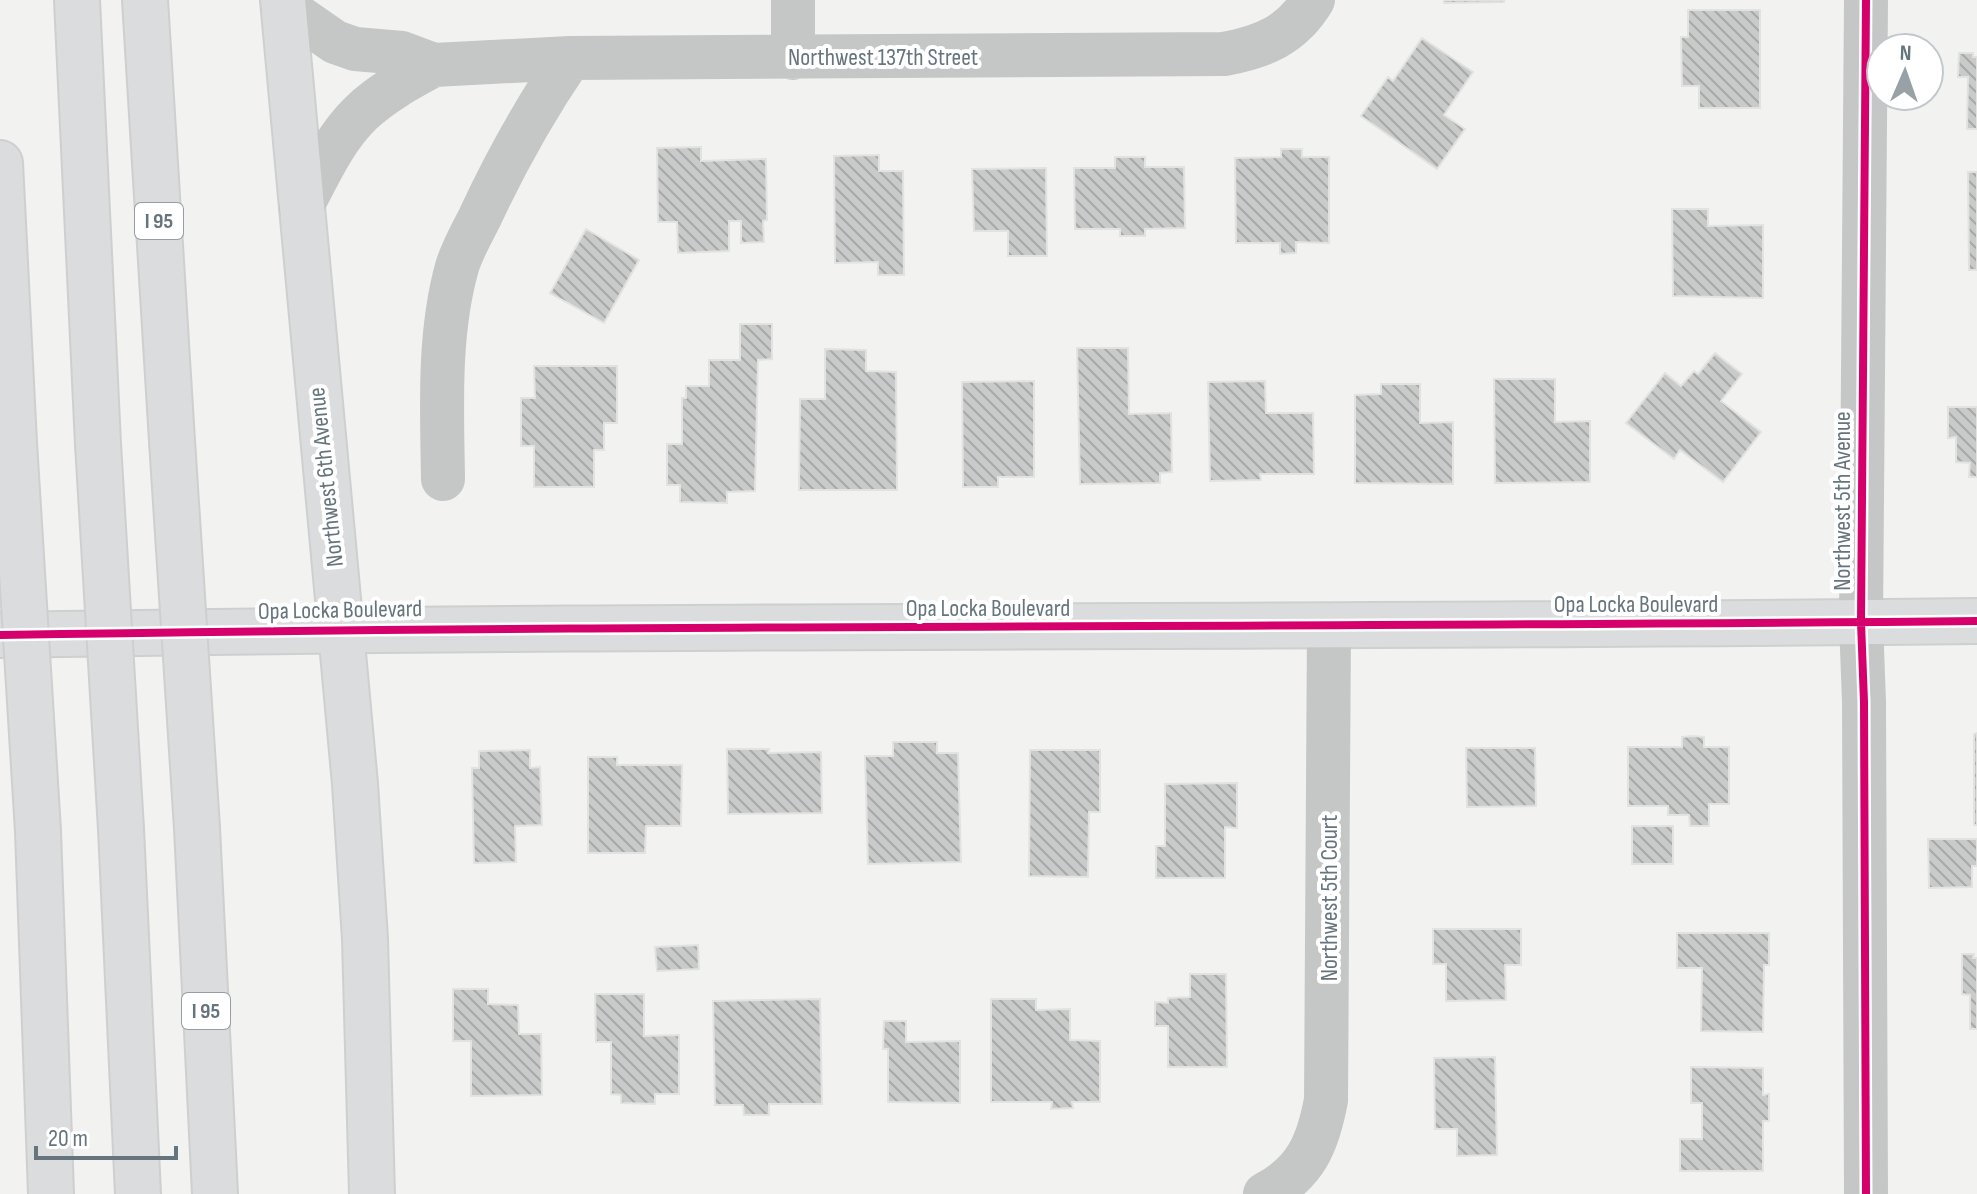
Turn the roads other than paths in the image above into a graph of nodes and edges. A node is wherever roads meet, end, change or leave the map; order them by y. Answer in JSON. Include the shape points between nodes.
{"nodes":[{"id":1,"x":77,"y":0,"type":"edge"},
{"id":2,"x":145,"y":0,"type":"edge"},
{"id":3,"x":793,"y":0,"type":"edge"},
{"id":4,"x":1313,"y":0,"type":"edge"},
{"id":5,"x":1866,"y":0,"type":"edge"},
{"id":6,"x":283,"y":3,"type":"edge"},
{"id":7,"x":570,"y":58,"type":"junction"},
{"id":8,"x":793,"y":58,"type":"junction"},
{"id":9,"x":434,"y":65,"type":"junction"},
{"id":10,"x":0,"y":163,"type":"edge"},
{"id":11,"x":301,"y":208,"type":"junction"},
{"id":12,"x":443,"y":479,"type":"dead end"},
{"id":13,"x":1977,"y":621,"type":"edge"},
{"id":14,"x":1861,"y":622,"type":"junction"},
{"id":15,"x":1329,"y":625,"type":"junction"},
{"id":16,"x":340,"y":630,"type":"junction"},
{"id":17,"x":0,"y":635,"type":"edge"},
{"id":18,"x":51,"y":1194,"type":"edge"},
{"id":19,"x":138,"y":1194,"type":"edge"},
{"id":20,"x":215,"y":1194,"type":"edge"},
{"id":21,"x":372,"y":1194,"type":"edge"},
{"id":22,"x":1265,"y":1194,"type":"edge"},
{"id":23,"x":1866,"y":1194,"type":"edge"}],
"edges":[{"from":1,"to":19,"type":"main road","bridge":true},
{"from":2,"to":20,"type":"main road","number":"I 95","bridge":true},
{"from":3,"to":8,"type":"street"},
{"from":4,"to":8,"type":"street","name":"Northwest 137th Street","via":[[1291,29],[1272,41],[1224,54]]},
{"from":5,"to":14,"type":"street","name":"Northwest 5th Avenue"},
{"from":6,"to":9,"type":"street","name":"Northwest 137th Street","via":[[335,42],[402,53]]},
{"from":6,"to":11,"type":"main road","name":"Northwest 6th Avenue"},
{"from":7,"to":8,"type":"street","name":"Northwest 137th Street"},
{"from":7,"to":9,"type":"street","name":"Northwest 137th Street"},
{"from":7,"to":12,"type":"street","via":[[533,113],[458,265],[446,328]]},
{"from":9,"to":11,"type":"street","name":"Northwest 137th Street","via":[[359,115]]},
{"from":10,"to":18,"type":"main road","bridge":true,"via":[[38,831]]},
{"from":11,"to":16,"type":"main road","name":"Northwest 6th Avenue"},
{"from":13,"to":14,"type":"main road","name":"Opa Locka Boulevard"},
{"from":14,"to":15,"type":"main road","name":"Opa Locka Boulevard"},
{"from":14,"to":23,"type":"street","name":"Northwest 5th Avenue"},
{"from":15,"to":16,"type":"main road","name":"Opa Locka Boulevard"},
{"from":15,"to":22,"type":"street","name":"Northwest 5th Court","via":[[1328,1077],[1321,1127],[1302,1167]]},
{"from":16,"to":17,"type":"main road","name":"Opa Locka Boulevard"},
{"from":16,"to":21,"type":"main road","name":"Northwest 6th Avenue","via":[[365,939]]}]}
